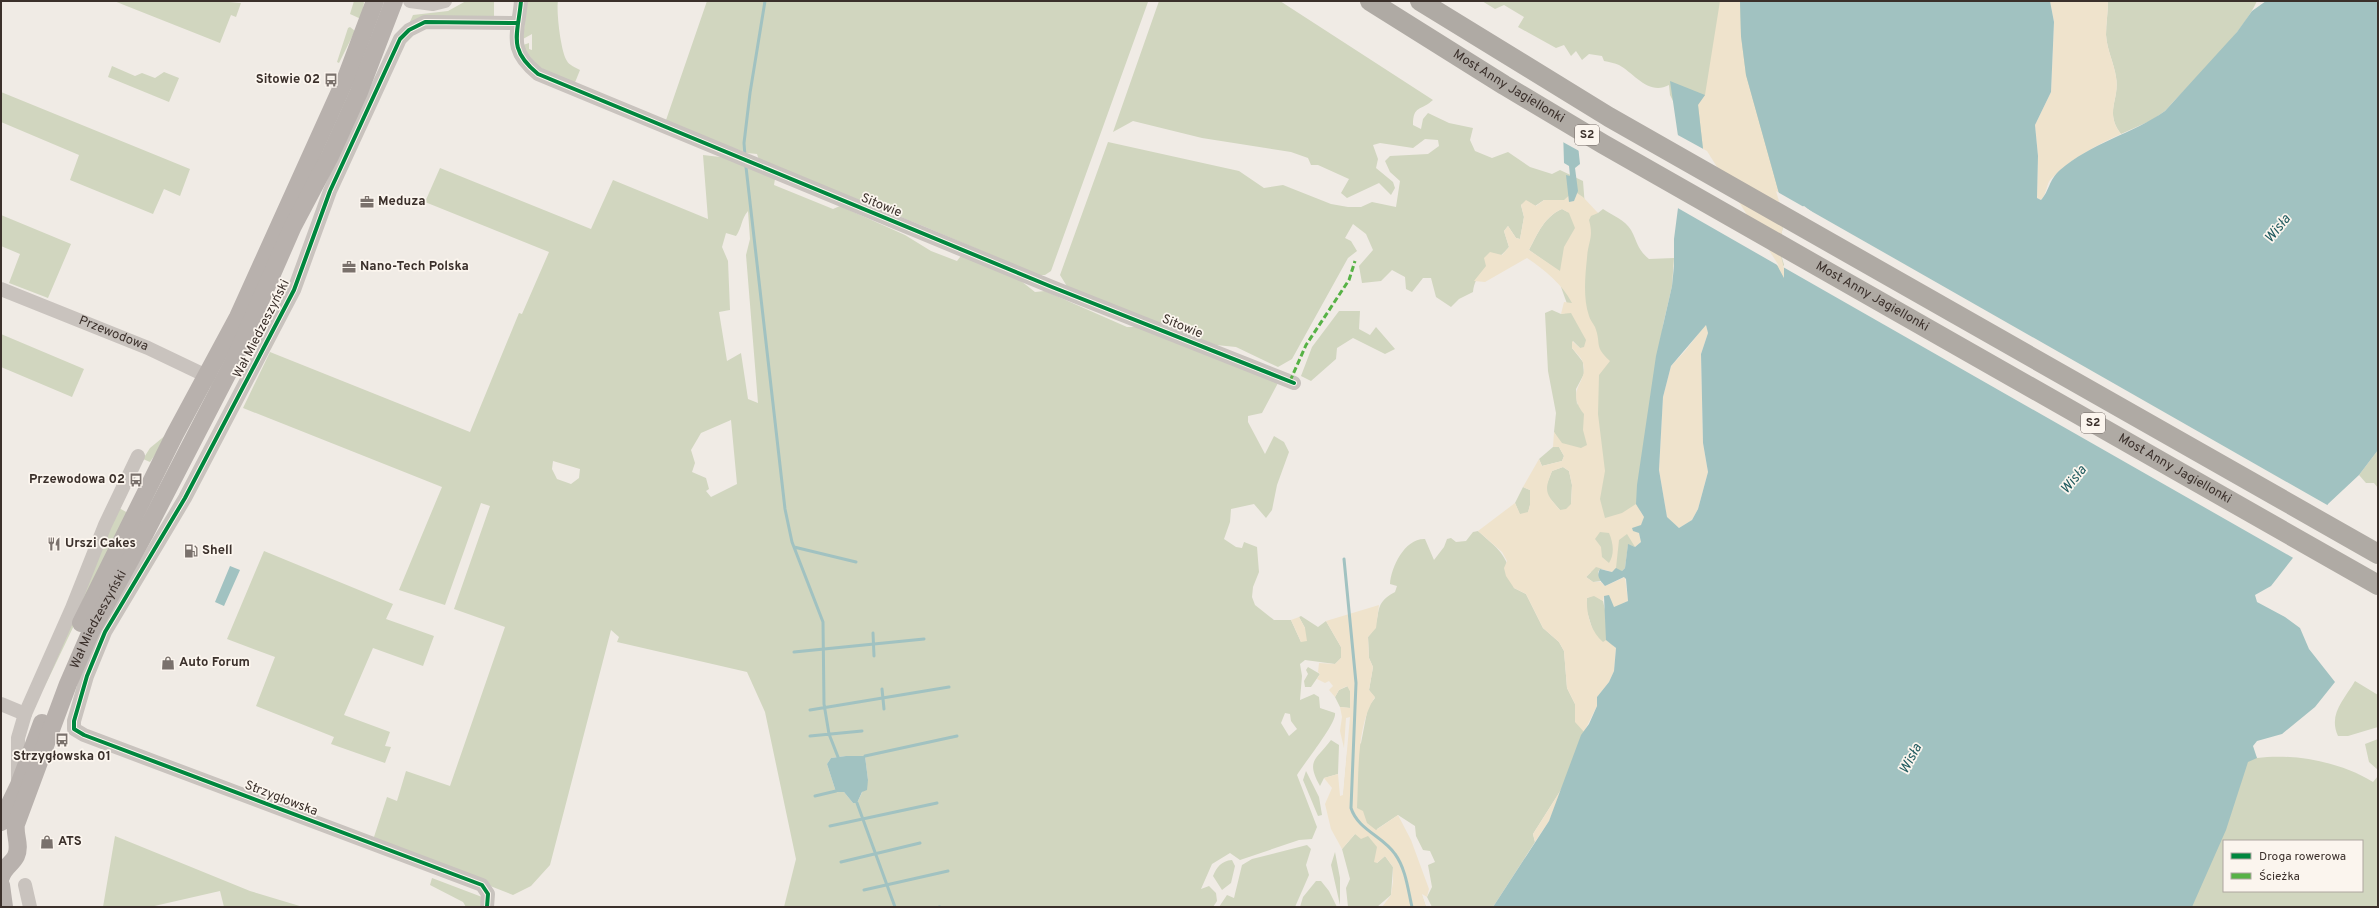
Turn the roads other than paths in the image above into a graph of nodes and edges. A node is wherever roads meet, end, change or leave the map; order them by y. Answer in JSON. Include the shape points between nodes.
{"nodes":[{"id":1,"x":375,"y":1,"type":"edge"},
{"id":2,"x":394,"y":1,"type":"edge"},
{"id":3,"x":410,"y":1,"type":"edge"},
{"id":4,"x":445,"y":1,"type":"edge"},
{"id":5,"x":521,"y":1,"type":"edge"},
{"id":6,"x":1370,"y":1,"type":"edge"},
{"id":7,"x":1420,"y":1,"type":"edge"},
{"id":8,"x":516,"y":23,"type":"junction"},
{"id":9,"x":1,"y":289,"type":"edge"},
{"id":10,"x":215,"y":380,"type":"junction"},
{"id":11,"x":1294,"y":383,"type":"dead end"},
{"id":12,"x":138,"y":456,"type":"dead end"},
{"id":13,"x":2378,"y":554,"type":"edge"},
{"id":14,"x":2378,"y":585,"type":"edge"},
{"id":15,"x":1,"y":704,"type":"edge"},
{"id":16,"x":25,"y":714,"type":"junction"},
{"id":17,"x":74,"y":729,"type":"joint"},
{"id":18,"x":18,"y":785,"type":"junction"},
{"id":19,"x":1,"y":822,"type":"edge"},
{"id":20,"x":9,"y":830,"type":"edge"},
{"id":21,"x":1,"y":876,"type":"edge"},
{"id":22,"x":25,"y":885,"type":"dead end"},
{"id":23,"x":4,"y":907,"type":"edge"},
{"id":24,"x":30,"y":907,"type":"edge"},
{"id":25,"x":487,"y":907,"type":"edge"}],
"edges":[{"from":1,"to":10,"type":"main road","name":"Wał Miedzeszyński","via":[[356,52],[238,317]]},
{"from":2,"to":10,"type":"main road","name":"Wał Miedzeszyński","via":[[337,143]]},
{"from":3,"to":4,"type":"street","via":[[433,4]]},
{"from":5,"to":8,"type":"street","name":"Sitowie"},
{"from":6,"to":14,"type":"highway","name":"Most Anny Jagiellonki","number":"S2","via":[[1603,144]]},
{"from":7,"to":13,"type":"highway","name":"Most Anny Jagiellonki","number":"S2","via":[[1609,117]]},
{"from":8,"to":11,"type":"street","name":"Sitowie","via":[[515,36],[522,58],[538,74],[1052,287]]},
{"from":8,"to":17,"type":"street","name":"Wał Miedzeszyński","via":[[432,22],[412,28],[401,37],[330,191],[294,290],[185,498],[105,632],[79,700]]},
{"from":9,"to":10,"type":"street","name":"Przewodowa","via":[[148,348]]},
{"from":10,"to":18,"type":"main road","name":"Wał Miedzeszyński","via":[[178,428],[81,622]]},
{"from":10,"to":20,"type":"main road","name":"Wał Miedzeszyński","via":[[144,535],[91,631],[68,684],[16,824]]},
{"from":12,"to":16,"type":"street","via":[[105,525]]},
{"from":15,"to":16,"type":"street"},
{"from":16,"to":18,"type":"street","via":[[18,738]]},
{"from":17,"to":25,"type":"street","name":"Strzygłowska","via":[[482,885],[488,894]]},
{"from":18,"to":19,"type":"main road","name":"Wał Miedzeszyński"},
{"from":20,"to":21,"type":"main road","name":"Wał Miedzeszyński","via":[[18,848],[16,856]]},
{"from":21,"to":23,"type":"main road"},
{"from":22,"to":24,"type":"street"}]}
